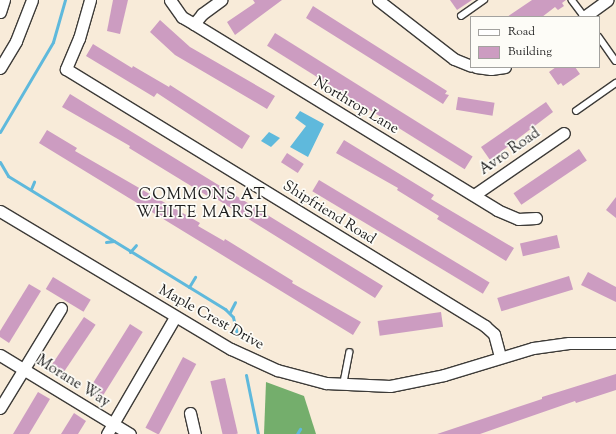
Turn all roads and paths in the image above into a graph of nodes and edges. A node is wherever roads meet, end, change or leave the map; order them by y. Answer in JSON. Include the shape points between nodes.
{"nodes":[{"id":1,"x":4,"y":0,"type":"edge"},
{"id":2,"x":32,"y":0,"type":"edge"},
{"id":3,"x":90,"y":0,"type":"edge"},
{"id":4,"x":170,"y":0,"type":"edge"},
{"id":5,"x":222,"y":0,"type":"edge"},
{"id":6,"x":378,"y":0,"type":"edge"},
{"id":7,"x":484,"y":0,"type":"edge"},
{"id":8,"x":572,"y":0,"type":"edge"},
{"id":9,"x":607,"y":0,"type":"edge"},
{"id":10,"x":0,"y":12,"type":"edge"},
{"id":11,"x":461,"y":16,"type":"dead end"},
{"id":12,"x":584,"y":16,"type":"edge"},
{"id":13,"x":586,"y":16,"type":"edge"},
{"id":14,"x":194,"y":24,"type":"junction"},
{"id":15,"x":600,"y":38,"type":"edge"},
{"id":16,"x":616,"y":60,"type":"edge"},
{"id":17,"x":470,"y":66,"type":"edge"},
{"id":18,"x":0,"y":68,"type":"edge"},
{"id":19,"x":484,"y":68,"type":"edge"},
{"id":20,"x":498,"y":68,"type":"edge"},
{"id":21,"x":616,"y":83,"type":"edge"},
{"id":22,"x":576,"y":111,"type":"dead end"},
{"id":23,"x":564,"y":133,"type":"dead end"},
{"id":24,"x":474,"y":195,"type":"junction"},
{"id":25,"x":0,"y":211,"type":"edge"},
{"id":26,"x":536,"y":218,"type":"dead end"},
{"id":27,"x":61,"y":308,"type":"dead end"},
{"id":28,"x":175,"y":317,"type":"junction"},
{"id":29,"x":616,"y":343,"type":"edge"},
{"id":30,"x":349,"y":353,"type":"dead end"},
{"id":31,"x":0,"y":355,"type":"edge"},
{"id":32,"x":500,"y":356,"type":"junction"},
{"id":33,"x":23,"y":369,"type":"junction"},
{"id":34,"x":343,"y":385,"type":"junction"},
{"id":35,"x":0,"y":408,"type":"edge"},
{"id":36,"x":190,"y":413,"type":"dead end"},
{"id":37,"x":109,"y":429,"type":"edge"},
{"id":38,"x":130,"y":434,"type":"edge"},
{"id":39,"x":195,"y":434,"type":"edge"}],
"edges":[{"from":1,"to":10,"type":"street"},
{"from":2,"to":18,"type":"street","via":[[16,41]]},
{"from":3,"to":32,"type":"street","name":"Shipfriend Road","via":[[79,38],[66,69],[485,326],[494,334]]},
{"from":4,"to":14,"type":"street","name":"Northrop Lane","via":[[182,17]]},
{"from":5,"to":14,"type":"street","via":[[202,14]]},
{"from":6,"to":17,"type":"street","via":[[454,59]]},
{"from":7,"to":11,"type":"lane"},
{"from":8,"to":12,"type":"lane"},
{"from":9,"to":13,"type":"street"},
{"from":14,"to":24,"type":"street","name":"Northrop Lane"},
{"from":15,"to":16,"type":"lane"},
{"from":19,"to":20,"type":"street"},
{"from":21,"to":22,"type":"lane"},
{"from":23,"to":24,"type":"street","name":"Avro Road"},
{"from":24,"to":26,"type":"street","name":"Northrop Lane","via":[[508,215],[525,220]]},
{"from":25,"to":28,"type":"street","name":"Maple Crest Drive"},
{"from":27,"to":33,"type":"street"},
{"from":28,"to":34,"type":"street","name":"Maple Crest Drive","via":[[231,349],[276,370]]},
{"from":28,"to":37,"type":"street"},
{"from":29,"to":32,"type":"street","name":"Maple Crest Drive","via":[[533,348]]},
{"from":30,"to":34,"type":"lane"},
{"from":31,"to":33,"type":"street","name":"Morane Way"},
{"from":32,"to":34,"type":"street","name":"Maple Crest Drive","via":[[412,383],[390,386]]},
{"from":33,"to":35,"type":"street"},
{"from":33,"to":37,"type":"street","name":"Morane Way"},
{"from":36,"to":39,"type":"street"},
{"from":37,"to":38,"type":"street","name":"Morane Way"}]}
